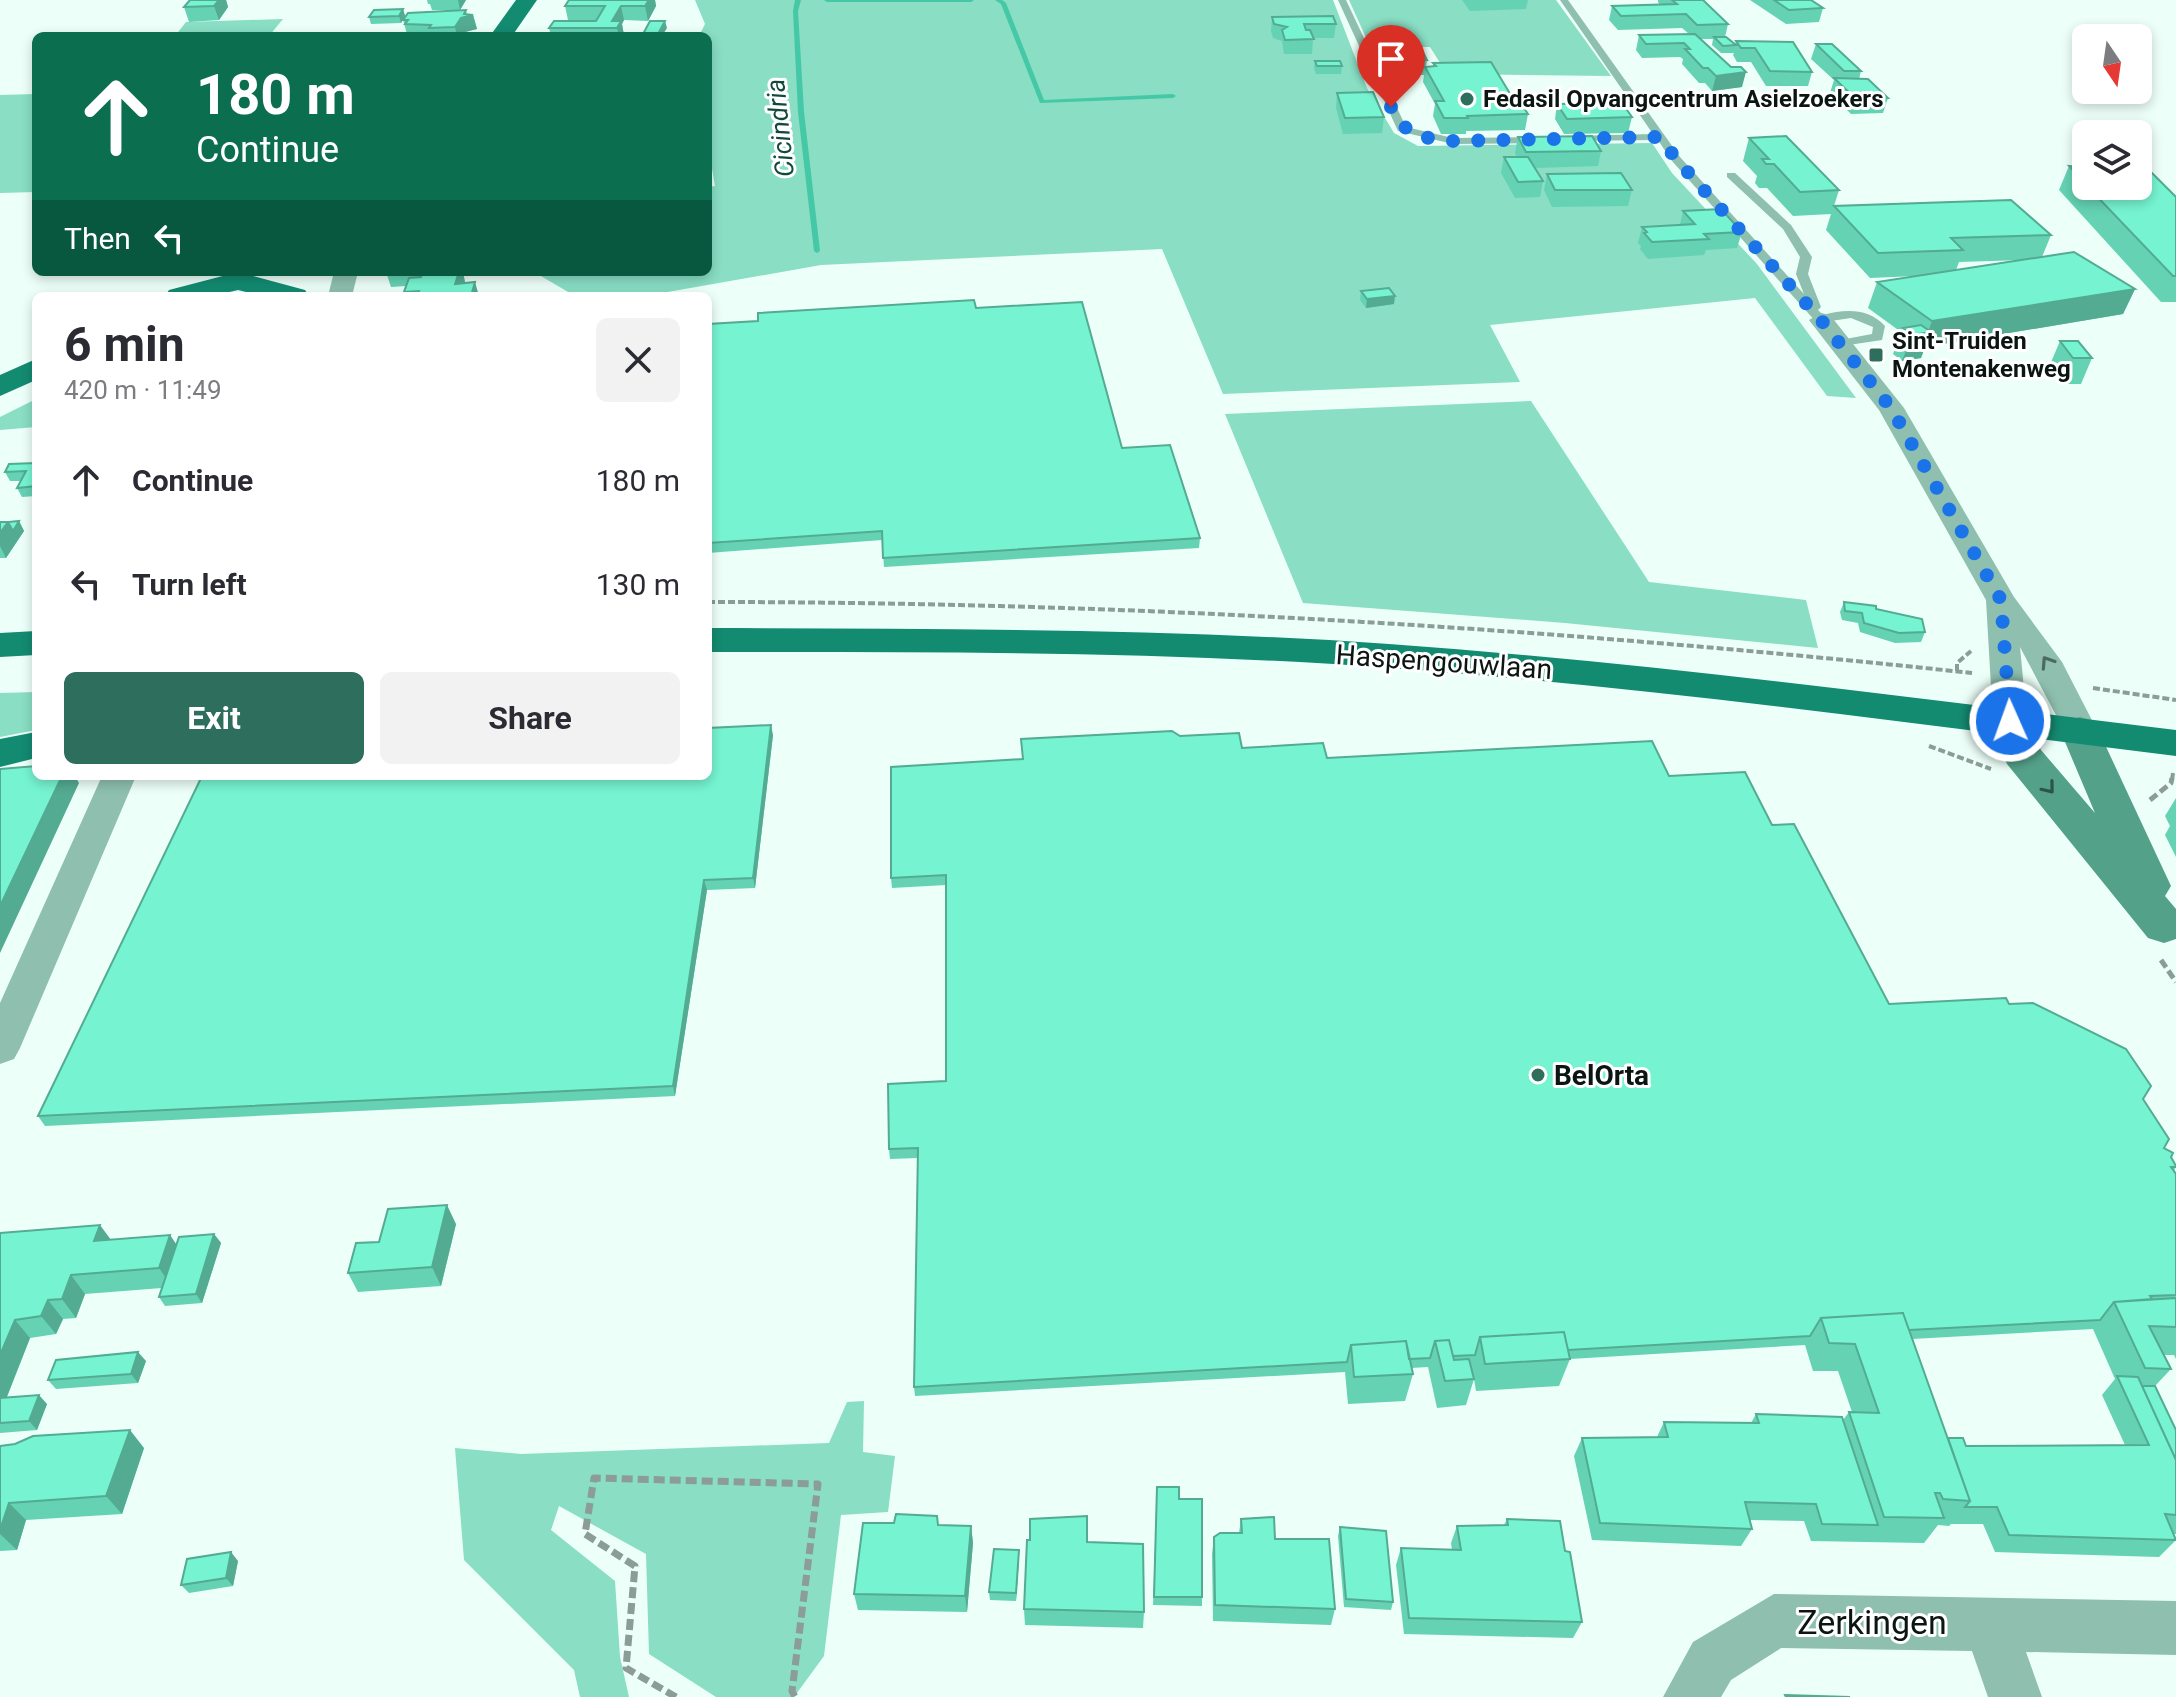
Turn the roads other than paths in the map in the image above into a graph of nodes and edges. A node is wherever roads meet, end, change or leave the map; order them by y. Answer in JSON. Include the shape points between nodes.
{"nodes":[{"id":1,"x":527,"y":0,"type":"edge"},
{"id":2,"x":1342,"y":0,"type":"edge"},
{"id":3,"x":1564,"y":0,"type":"edge"},
{"id":4,"x":504,"y":32,"type":"edge"},
{"id":5,"x":1660,"y":137,"type":"junction"},
{"id":6,"x":1547,"y":140,"type":"edge"},
{"id":7,"x":1563,"y":140,"type":"edge"},
{"id":8,"x":1731,"y":175,"type":"dead end"},
{"id":9,"x":224,"y":283,"type":"edge"},
{"id":10,"x":174,"y":292,"type":"edge"},
{"id":11,"x":275,"y":292,"type":"edge"},
{"id":12,"x":1821,"y":320,"type":"junction"},
{"id":13,"x":1839,"y":344,"type":"junction"},
{"id":14,"x":32,"y":370,"type":"edge"},
{"id":15,"x":0,"y":387,"type":"edge"},
{"id":16,"x":32,"y":390,"type":"edge"},
{"id":17,"x":0,"y":405,"type":"edge"},
{"id":18,"x":2001,"y":600,"type":"junction"},
{"id":19,"x":712,"y":640,"type":"edge"},
{"id":20,"x":32,"y":643,"type":"edge"},
{"id":21,"x":0,"y":645,"type":"edge"},
{"id":22,"x":32,"y":662,"type":"edge"},
{"id":23,"x":0,"y":664,"type":"edge"},
{"id":24,"x":2010,"y":721,"type":"junction"},
{"id":25,"x":2080,"y":730,"type":"junction"},
{"id":26,"x":2176,"y":743,"type":"edge"},
{"id":27,"x":32,"y":746,"type":"edge"},
{"id":28,"x":0,"y":753,"type":"edge"},
{"id":29,"x":117,"y":780,"type":"edge"},
{"id":30,"x":2170,"y":936,"type":"edge"},
{"id":31,"x":0,"y":1048,"type":"edge"},
{"id":32,"x":1989,"y":1622,"type":"junction"},
{"id":33,"x":2176,"y":1628,"type":"edge"},
{"id":34,"x":1690,"y":1697,"type":"edge"},
{"id":35,"x":2015,"y":1697,"type":"edge"}],
"edges":[{"from":1,"to":4,"type":"main road"},
{"from":2,"to":6,"type":"lane","via":[[1402,129],[1454,141]]},
{"from":3,"to":5,"type":"lane"},
{"from":5,"to":7,"type":"lane"},
{"from":5,"to":12,"type":"lane"},
{"from":8,"to":12,"type":"lane","via":[[1787,227],[1806,257],[1802,274]]},
{"from":9,"to":10,"type":"main road"},
{"from":9,"to":11,"type":"main road"},
{"from":12,"to":13,"type":"street"},
{"from":12,"to":13,"type":"lane","via":[[1845,313],[1879,326],[1878,337]]},
{"from":13,"to":18,"type":"street","via":[[1891,408]]},
{"from":14,"to":15,"type":"main road"},
{"from":16,"to":17,"type":"main road"},
{"from":18,"to":24,"type":"street"},
{"from":25,"to":18,"type":"street","one_way":true,"via":[[2062,684]]},
{"from":19,"to":24,"type":"main road","name":"Haspengouwlaan","via":[[1014,641],[1387,656]]},
{"from":20,"to":21,"type":"main road"},
{"from":22,"to":23,"type":"main road"},
{"from":24,"to":25,"type":"main road","name":"Haspengouwlaan"},
{"from":24,"to":30,"type":"street","one_way":true,"via":[[2022,754]]},
{"from":25,"to":26,"type":"main road","name":"Haspengouwlaan"},
{"from":25,"to":30,"type":"street"},
{"from":27,"to":28,"type":"main road"},
{"from":29,"to":31,"type":"street"},
{"from":32,"to":33,"type":"street","name":"Zerkingen"},
{"from":32,"to":34,"type":"street","name":"Zerkingen","via":[[1774,1621],[1712,1661]]},
{"from":32,"to":35,"type":"street"}]}
